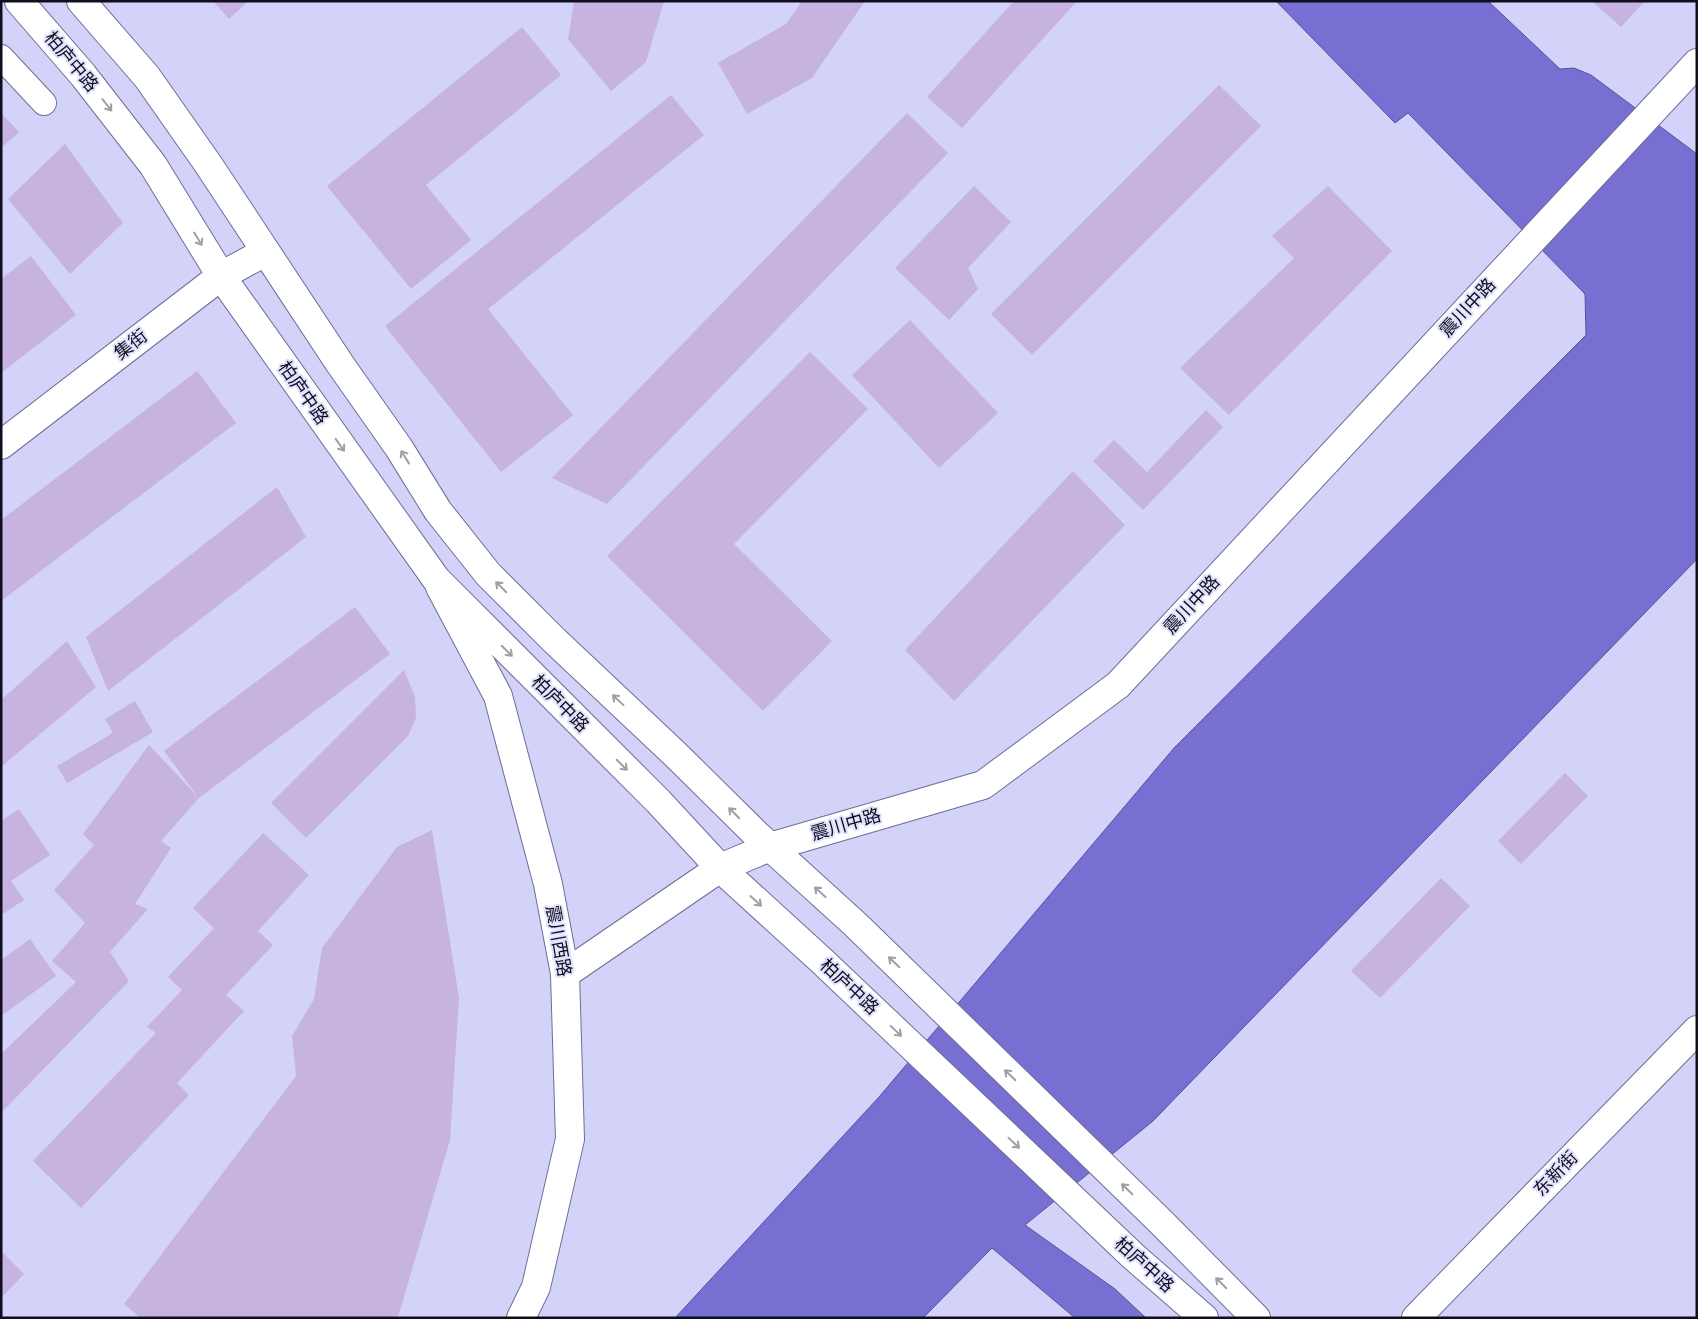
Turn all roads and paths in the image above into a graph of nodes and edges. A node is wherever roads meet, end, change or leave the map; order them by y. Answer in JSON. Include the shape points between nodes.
{"nodes":[{"id":1,"x":19,"y":1,"type":"edge"},
{"id":2,"x":81,"y":1,"type":"edge"},
{"id":3,"x":1,"y":57,"type":"edge"},
{"id":4,"x":1693,"y":67,"type":"edge"},
{"id":5,"x":44,"y":103,"type":"dead end"},
{"id":6,"x":265,"y":252,"type":"junction"},
{"id":7,"x":221,"y":276,"type":"junction"},
{"id":8,"x":1,"y":445,"type":"edge"},
{"id":9,"x":436,"y":579,"type":"junction"},
{"id":10,"x":770,"y":847,"type":"junction"},
{"id":11,"x":720,"y":868,"type":"junction"},
{"id":12,"x":565,"y":974,"type":"junction"},
{"id":13,"x":1697,"y":1030,"type":"edge"},
{"id":14,"x":521,"y":1318,"type":"edge"},
{"id":15,"x":1204,"y":1318,"type":"edge"},
{"id":16,"x":1256,"y":1318,"type":"edge"},
{"id":17,"x":1416,"y":1318,"type":"edge"}],
"edges":[{"from":1,"to":7,"type":"main road","name":"柏庐中路","one_way":true,"via":[[83,75],[153,165]]},
{"from":2,"to":6,"type":"main road","via":[[147,77]]},
{"from":3,"to":5,"type":"street"},
{"from":4,"to":10,"type":"main road","name":"震川中路","via":[[1118,685],[983,786]]},
{"from":6,"to":7,"type":"main road","name":"集街"},
{"from":10,"to":6,"type":"main road","one_way":true,"via":[[488,574],[438,510]]},
{"from":7,"to":8,"type":"main road","name":"集街"},
{"from":7,"to":9,"type":"main road","name":"柏庐中路","one_way":true},
{"from":9,"to":11,"type":"main road","name":"柏庐中路","one_way":true,"via":[[658,801]]},
{"from":9,"to":12,"type":"main road","name":"震川西路","via":[[498,696],[548,884]]},
{"from":10,"to":11,"type":"main road","name":"震川中路"},
{"from":16,"to":10,"type":"main road","one_way":true,"via":[[856,925]]},
{"from":11,"to":12,"type":"main road","name":"震川中路"},
{"from":11,"to":15,"type":"main road","name":"柏庐中路","one_way":true,"via":[[1133,1256]]},
{"from":12,"to":14,"type":"main road","name":"震川西路","via":[[570,1139],[536,1287]]},
{"from":13,"to":17,"type":"main road","name":"东新街"}]}
